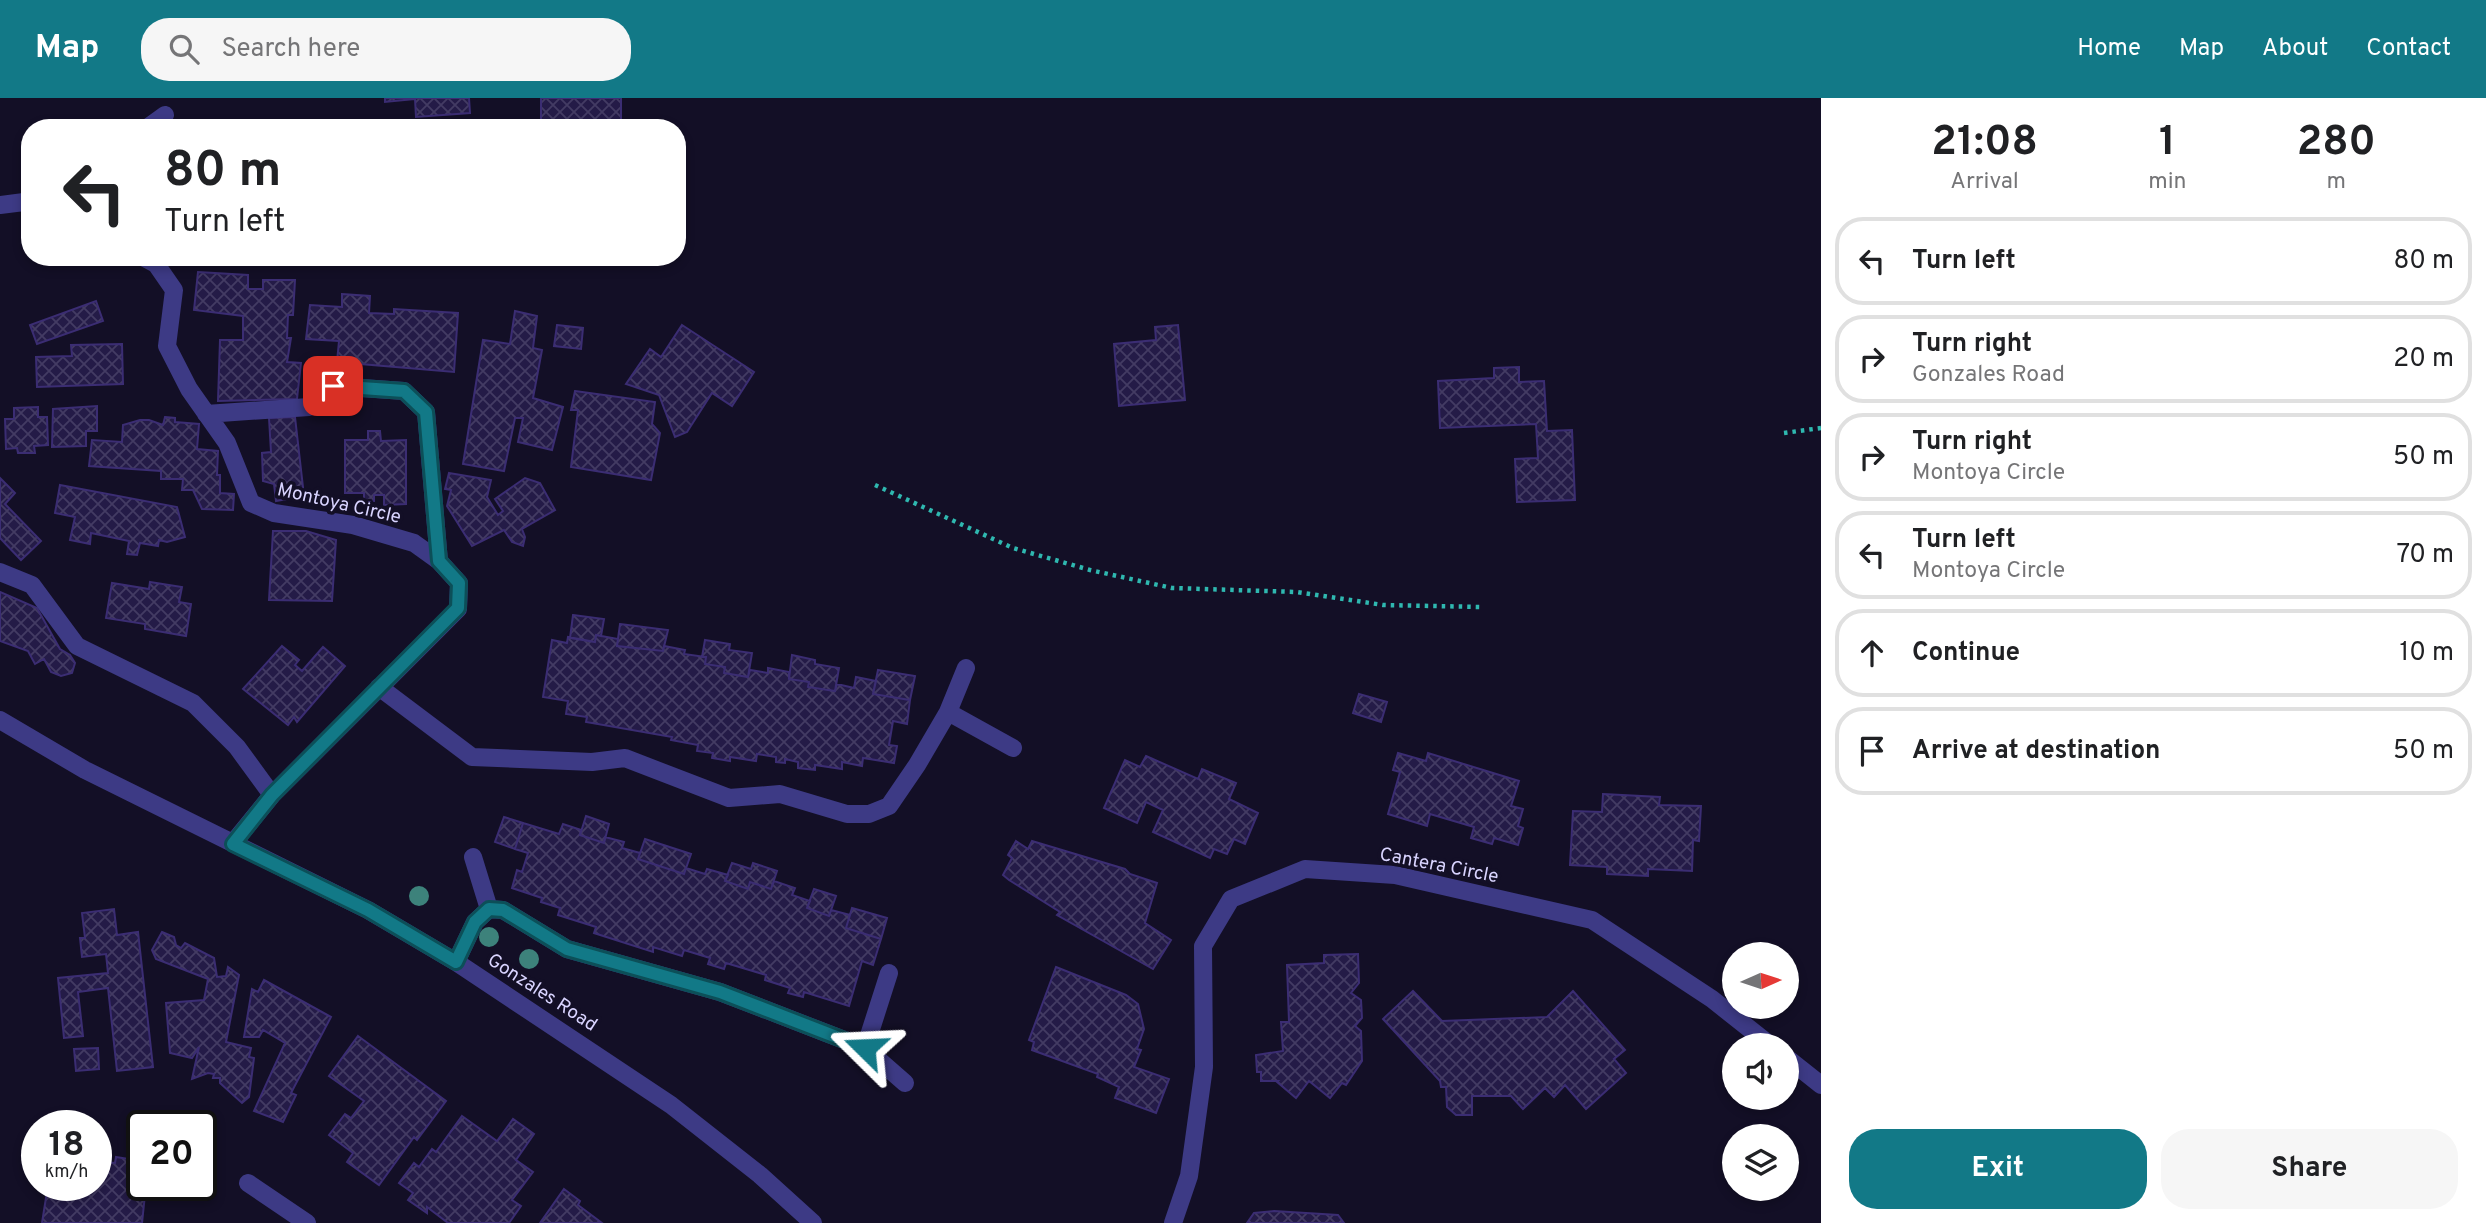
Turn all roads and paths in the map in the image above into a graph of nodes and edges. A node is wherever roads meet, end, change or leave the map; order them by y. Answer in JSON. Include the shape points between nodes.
{"nodes":[{"id":1,"x":165,"y":115,"type":"dead end"},
{"id":2,"x":159,"y":119,"type":"edge"},
{"id":3,"x":21,"y":202,"type":"edge"},
{"id":4,"x":0,"y":205,"type":"edge"},
{"id":5,"x":157,"y":266,"type":"edge"},
{"id":6,"x":206,"y":414,"type":"junction"},
{"id":7,"x":1821,"y":428,"type":"edge"},
{"id":8,"x":1784,"y":433,"type":"dead end"},
{"id":9,"x":875,"y":485,"type":"dead end"},
{"id":10,"x":439,"y":561,"type":"junction"},
{"id":11,"x":0,"y":572,"type":"edge"},
{"id":12,"x":1481,"y":607,"type":"dead end"},
{"id":13,"x":966,"y":668,"type":"dead end"},
{"id":14,"x":379,"y":687,"type":"junction"},
{"id":15,"x":948,"y":712,"type":"junction"},
{"id":16,"x":0,"y":720,"type":"edge"},
{"id":17,"x":1013,"y":748,"type":"dead end"},
{"id":18,"x":272,"y":795,"type":"junction"},
{"id":19,"x":233,"y":844,"type":"junction"},
{"id":20,"x":473,"y":857,"type":"dead end"},
{"id":21,"x":489,"y":909,"type":"junction"},
{"id":22,"x":456,"y":962,"type":"junction"},
{"id":23,"x":889,"y":973,"type":"dead end"},
{"id":24,"x":1755,"y":1033,"type":"edge"},
{"id":25,"x":865,"y":1048,"type":"junction"},
{"id":26,"x":1799,"y":1068,"type":"edge"},
{"id":27,"x":905,"y":1083,"type":"dead end"},
{"id":28,"x":1821,"y":1085,"type":"edge"},
{"id":29,"x":248,"y":1183,"type":"dead end"},
{"id":30,"x":307,"y":1223,"type":"edge"},
{"id":31,"x":813,"y":1223,"type":"edge"},
{"id":32,"x":1172,"y":1223,"type":"edge"}],
"edges":[{"from":1,"to":2,"type":"street"},
{"from":3,"to":4,"type":"street"},
{"from":5,"to":6,"type":"street","name":"Montoya Circle","via":[[174,290],[167,346]]},
{"from":6,"to":10,"type":"street","name":"Montoya Circle","via":[[227,443],[251,503],[274,513],[353,525],[414,543]]},
{"from":6,"to":10,"type":"street","via":[[309,407],[333,386],[404,391],[426,412]]},
{"from":7,"to":8,"type":"path"},
{"from":9,"to":12,"type":"path","via":[[1013,548],[1172,588],[1297,592],[1383,605]]},
{"from":10,"to":14,"type":"street","name":"Montoya Circle","via":[[459,583],[458,608]]},
{"from":11,"to":18,"type":"street","via":[[32,585],[77,646],[193,703],[237,747]]},
{"from":13,"to":15,"type":"street"},
{"from":14,"to":15,"type":"street","via":[[472,757],[592,762],[625,758],[729,797],[780,794],[847,814],[869,814],[889,806]]},
{"from":14,"to":18,"type":"street","name":"Montoya Circle"},
{"from":15,"to":17,"type":"street"},
{"from":16,"to":19,"type":"street","name":"Gonzales Road"},
{"from":18,"to":19,"type":"street","name":"Montoya Circle"},
{"from":19,"to":22,"type":"street","name":"Gonzales Road","via":[[368,910]]},
{"from":20,"to":21,"type":"street"},
{"from":21,"to":22,"type":"street","via":[[475,922]]},
{"from":21,"to":25,"type":"street","via":[[503,910],[567,949],[720,992]]},
{"from":22,"to":31,"type":"street","name":"Gonzales Road","via":[[671,1105]]},
{"from":23,"to":25,"type":"street"},
{"from":24,"to":32,"type":"street","name":"Cantera Circle","via":[[1592,920],[1395,875],[1305,869],[1231,899],[1203,946],[1204,1067],[1189,1176]]},
{"from":25,"to":27,"type":"street"},
{"from":26,"to":28,"type":"street"},
{"from":29,"to":30,"type":"street"}]}
